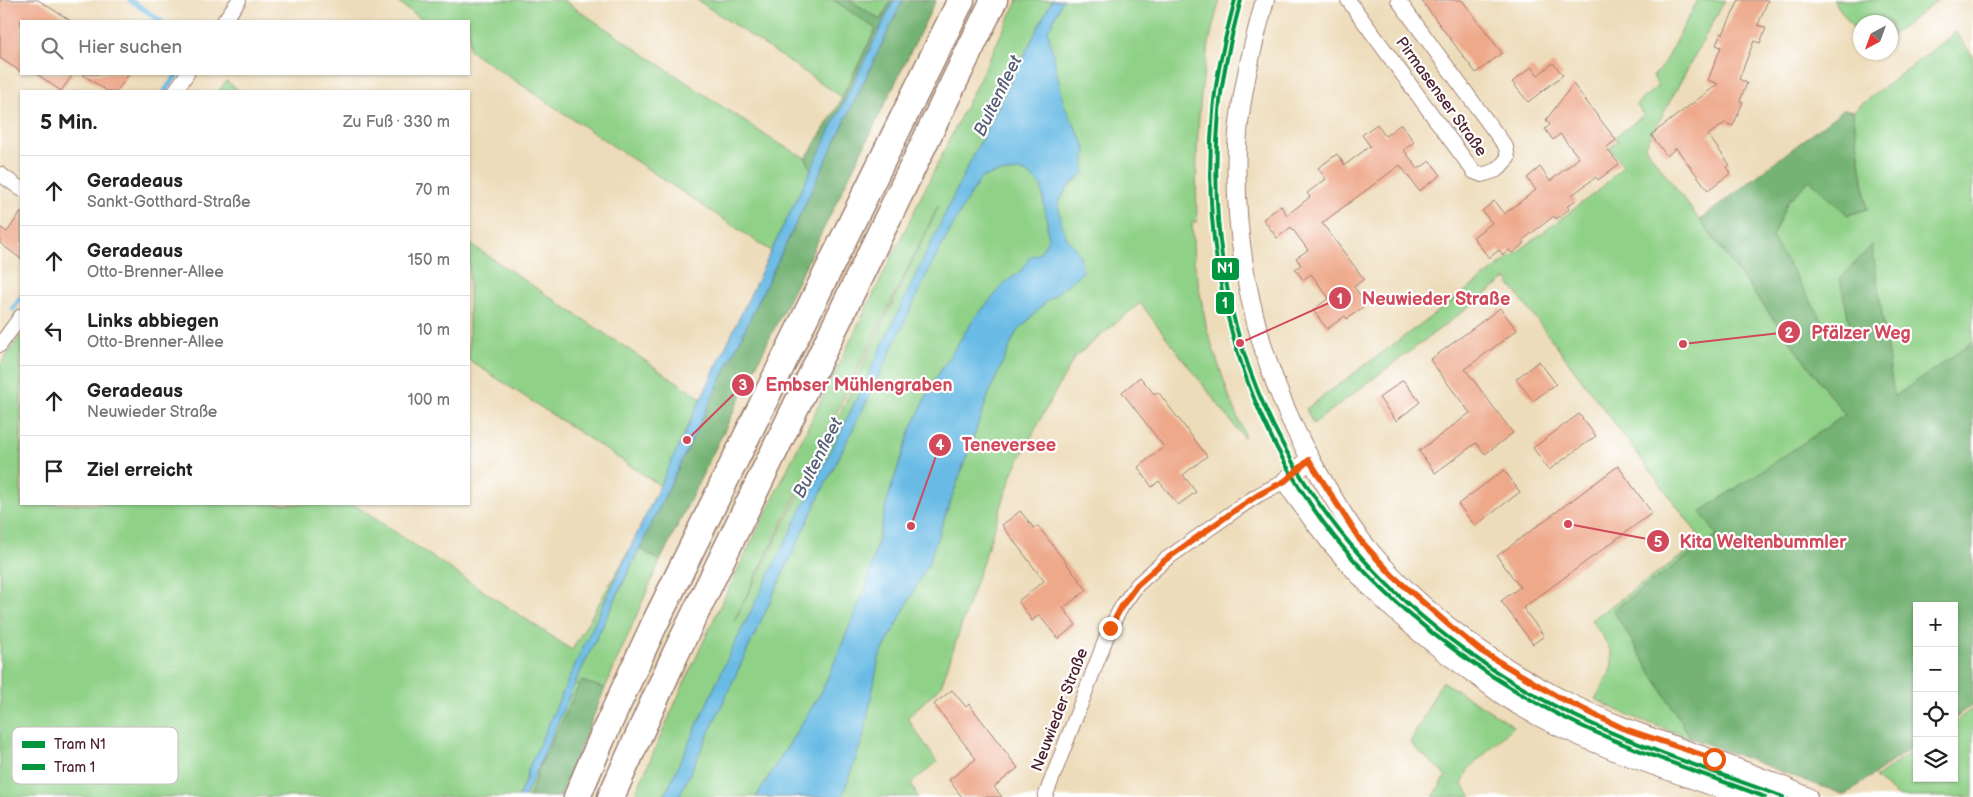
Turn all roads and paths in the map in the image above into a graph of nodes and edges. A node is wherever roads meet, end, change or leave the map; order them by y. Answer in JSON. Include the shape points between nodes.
{"nodes":[{"id":1,"x":239,"y":0,"type":"edge"},
{"id":2,"x":961,"y":0,"type":"edge"},
{"id":3,"x":994,"y":0,"type":"edge"},
{"id":4,"x":1265,"y":0,"type":"edge"},
{"id":5,"x":1348,"y":0,"type":"edge"},
{"id":6,"x":1398,"y":0,"type":"edge"},
{"id":7,"x":225,"y":20,"type":"edge"},
{"id":8,"x":186,"y":75,"type":"edge"},
{"id":9,"x":176,"y":90,"type":"edge"},
{"id":10,"x":0,"y":174,"type":"edge"},
{"id":11,"x":20,"y":188,"type":"edge"},
{"id":12,"x":20,"y":317,"type":"edge"},
{"id":13,"x":0,"y":345,"type":"edge"},
{"id":14,"x":1309,"y":460,"type":"junction"},
{"id":15,"x":1285,"y":481,"type":"junction"},
{"id":16,"x":577,"y":797,"type":"edge"},
{"id":17,"x":611,"y":797,"type":"edge"},
{"id":18,"x":1045,"y":797,"type":"edge"},
{"id":19,"x":1744,"y":797,"type":"edge"},
{"id":20,"x":1808,"y":797,"type":"edge"}],
"edges":[{"from":1,"to":7,"type":"street"},
{"from":2,"to":16,"type":"highway","via":[[654,625]]},
{"from":3,"to":17,"type":"highway","via":[[675,655]]},
{"from":4,"to":14,"type":"street","via":[[1245,83],[1237,144],[1237,214],[1244,270],[1263,353]]},
{"from":5,"to":6,"type":"street","name":"Pirmasenser Straße","via":[[1474,172],[1482,175],[1497,170],[1508,158],[1506,148]]},
{"from":8,"to":9,"type":"street"},
{"from":10,"to":11,"type":"street"},
{"from":12,"to":13,"type":"street"},
{"from":14,"to":15,"type":"street"},
{"from":14,"to":20,"type":"street","via":[[1360,540],[1393,576],[1481,651],[1558,697],[1622,728],[1775,782]]},
{"from":15,"to":18,"type":"street","name":"Neuwieder Straße","via":[[1258,495],[1186,544],[1137,585],[1110,628]]},
{"from":15,"to":19,"type":"street","via":[[1345,561],[1384,603],[1439,650],[1512,702],[1610,749]]}]}
